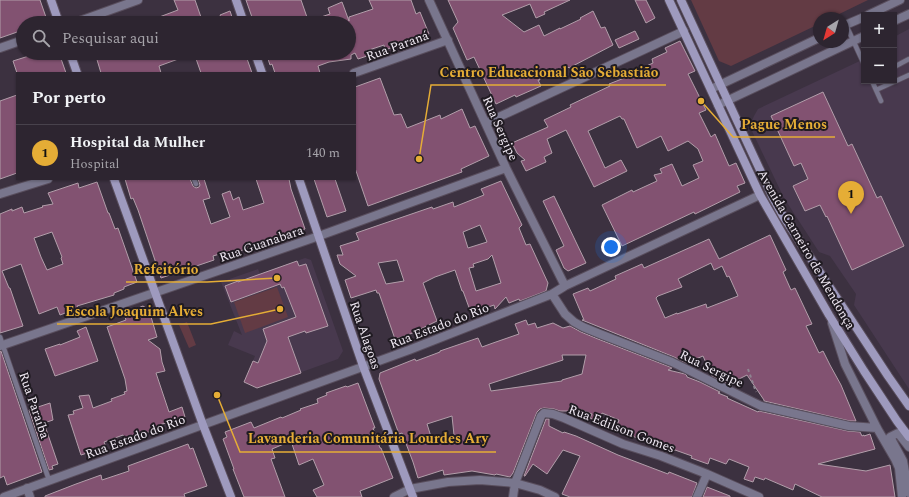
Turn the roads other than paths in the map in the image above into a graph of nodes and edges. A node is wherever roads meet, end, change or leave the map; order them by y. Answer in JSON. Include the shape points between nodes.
{"nodes":[{"id":1,"x":51,"y":0,"type":"edge"},
{"id":2,"x":138,"y":0,"type":"edge"},
{"id":3,"x":236,"y":0,"type":"edge"},
{"id":4,"x":430,"y":0,"type":"edge"},
{"id":5,"x":669,"y":0,"type":"edge"},
{"id":6,"x":681,"y":0,"type":"edge"},
{"id":7,"x":900,"y":0,"type":"edge"},
{"id":8,"x":874,"y":12,"type":"edge"},
{"id":9,"x":909,"y":14,"type":"edge"},
{"id":10,"x":57,"y":16,"type":"edge"},
{"id":11,"x":93,"y":16,"type":"edge"},
{"id":12,"x":242,"y":16,"type":"edge"},
{"id":13,"x":861,"y":18,"type":"edge"},
{"id":14,"x":897,"y":20,"type":"edge"},
{"id":15,"x":849,"y":24,"type":"edge"},
{"id":16,"x":684,"y":31,"type":"junction"},
{"id":17,"x":849,"y":34,"type":"edge"},
{"id":18,"x":861,"y":37,"type":"edge"},
{"id":19,"x":448,"y":40,"type":"junction"},
{"id":20,"x":813,"y":41,"type":"edge"},
{"id":21,"x":853,"y":41,"type":"junction"},
{"id":22,"x":16,"y":42,"type":"edge"},
{"id":23,"x":0,"y":48,"type":"edge"},
{"id":24,"x":861,"y":58,"type":"edge"},
{"id":25,"x":72,"y":60,"type":"edge"},
{"id":26,"x":257,"y":60,"type":"edge"},
{"id":27,"x":909,"y":60,"type":"edge"},
{"id":28,"x":897,"y":66,"type":"edge"},
{"id":29,"x":77,"y":72,"type":"edge"},
{"id":30,"x":262,"y":72,"type":"edge"},
{"id":31,"x":356,"y":72,"type":"edge"},
{"id":32,"x":909,"y":75,"type":"edge"},
{"id":33,"x":720,"y":84,"type":"junction"},
{"id":34,"x":873,"y":84,"type":"edge"},
{"id":35,"x":711,"y":89,"type":"junction"},
{"id":36,"x":876,"y":90,"type":"junction"},
{"id":37,"x":727,"y":101,"type":"junction"},
{"id":38,"x":881,"y":101,"type":"dead end"},
{"id":39,"x":718,"y":105,"type":"junction"},
{"id":40,"x":486,"y":123,"type":"junction"},
{"id":41,"x":506,"y":168,"type":"junction"},
{"id":42,"x":45,"y":180,"type":"edge"},
{"id":43,"x":114,"y":180,"type":"edge"},
{"id":44,"x":299,"y":180,"type":"edge"},
{"id":45,"x":0,"y":194,"type":"edge"},
{"id":46,"x":760,"y":195,"type":"junction"},
{"id":47,"x":319,"y":236,"type":"junction"},
{"id":48,"x":565,"y":286,"type":"junction"},
{"id":49,"x":155,"y":292,"type":"junction"},
{"id":50,"x":552,"y":294,"type":"junction"},
{"id":51,"x":829,"y":315,"type":"junction"},
{"id":52,"x":0,"y":337,"type":"edge"},
{"id":53,"x":2,"y":346,"type":"edge"},
{"id":54,"x":363,"y":366,"type":"junction"},
{"id":55,"x":909,"y":406,"type":"edge"},
{"id":56,"x":204,"y":424,"type":"junction"},
{"id":57,"x":877,"y":428,"type":"junction"},
{"id":58,"x":909,"y":437,"type":"edge"},
{"id":59,"x":909,"y":447,"type":"edge"},
{"id":60,"x":707,"y":474,"type":"junction"},
{"id":61,"x":49,"y":480,"type":"junction"},
{"id":62,"x":515,"y":483,"type":"junction"},
{"id":63,"x":27,"y":488,"type":"junction"},
{"id":64,"x":410,"y":489,"type":"junction"},
{"id":65,"x":909,"y":493,"type":"edge"},
{"id":66,"x":4,"y":497,"type":"edge"},
{"id":67,"x":30,"y":497,"type":"edge"},
{"id":68,"x":231,"y":497,"type":"edge"},
{"id":69,"x":394,"y":497,"type":"edge"},
{"id":70,"x":413,"y":497,"type":"edge"},
{"id":71,"x":513,"y":497,"type":"edge"},
{"id":72,"x":555,"y":497,"type":"edge"},
{"id":73,"x":697,"y":497,"type":"edge"},
{"id":74,"x":759,"y":497,"type":"edge"},
{"id":75,"x":902,"y":497,"type":"edge"}],
"edges":[{"from":1,"to":10,"type":"main road"},
{"from":2,"to":11,"type":"street"},
{"from":3,"to":12,"type":"main road"},
{"from":4,"to":19,"type":"street","name":"Rua Sergipe"},
{"from":5,"to":16,"type":"main road","name":"Avenida Carneiro de Mendonça"},
{"from":6,"to":33,"type":"main road","name":"Avenida Carneiro de Mendonça"},
{"from":7,"to":8,"type":"street"},
{"from":9,"to":14,"type":"street"},
{"from":13,"to":15,"type":"street"},
{"from":16,"to":35,"type":"main road","name":"Avenida Carneiro de Mendonça"},
{"from":16,"to":40,"type":"street"},
{"from":17,"to":21,"type":"lane"},
{"from":18,"to":21,"type":"street"},
{"from":19,"to":31,"type":"street","name":"Rua Paraná"},
{"from":19,"to":40,"type":"street","name":"Rua Sergipe"},
{"from":20,"to":33,"type":"street"},
{"from":21,"to":24,"type":"lane"},
{"from":21,"to":37,"type":"street"},
{"from":22,"to":23,"type":"street"},
{"from":25,"to":29,"type":"main road"},
{"from":26,"to":30,"type":"main road"},
{"from":27,"to":28,"type":"lane"},
{"from":32,"to":36,"type":"lane"},
{"from":33,"to":35,"type":"street"},
{"from":33,"to":37,"type":"main road","name":"Avenida Carneiro de Mendonça"},
{"from":34,"to":36,"type":"lane"},
{"from":35,"to":39,"type":"main road","name":"Avenida Carneiro de Mendonça"},
{"from":36,"to":38,"type":"lane"},
{"from":37,"to":39,"type":"street"},
{"from":37,"to":55,"type":"main road","name":"Avenida Carneiro de Mendonça","via":[[783,216]]},
{"from":39,"to":46,"type":"main road","name":"Avenida Carneiro de Mendonça"},
{"from":40,"to":41,"type":"street","name":"Rua Sergipe"},
{"from":41,"to":47,"type":"street","name":"Rua Guanabara"},
{"from":41,"to":48,"type":"street","name":"Rua Sergipe"},
{"from":42,"to":45,"type":"street"},
{"from":43,"to":49,"type":"main road"},
{"from":44,"to":47,"type":"main road","name":"Rua Alagoas"},
{"from":46,"to":48,"type":"street","name":"Rua Estado do Rio"},
{"from":46,"to":51,"type":"main road","name":"Avenida Carneiro de Mendonça"},
{"from":47,"to":49,"type":"street","name":"Rua Guanabara"},
{"from":47,"to":54,"type":"main road","name":"Rua Alagoas"},
{"from":48,"to":50,"type":"street","name":"Rua Estado do Rio"},
{"from":49,"to":53,"type":"street","name":"Rua Guanabara"},
{"from":49,"to":56,"type":"main road"},
{"from":50,"to":54,"type":"street","name":"Rua Estado do Rio"},
{"from":50,"to":57,"type":"street","name":"Rua Sergipe","via":[[565,314],[583,327],[672,362],[761,406],[849,426]]},
{"from":51,"to":57,"type":"street","via":[[845,364]]},
{"from":51,"to":58,"type":"main road","name":"Avenida Carneiro de Mendonça"},
{"from":52,"to":53,"type":"lane","name":"Rua Paraíba"},
{"from":53,"to":61,"type":"lane","name":"Rua Paraíba"},
{"from":54,"to":56,"type":"street","name":"Rua Estado do Rio"},
{"from":54,"to":64,"type":"main road","name":"Rua Alagoas"},
{"from":56,"to":61,"type":"street","name":"Rua Estado do Rio"},
{"from":56,"to":68,"type":"main road"},
{"from":57,"to":75,"type":"street","via":[[899,468]]},
{"from":59,"to":65,"type":"street","via":[[898,433],[890,437],[903,460]]},
{"from":60,"to":62,"type":"street","name":"Rua Edilson Gomes","via":[[623,444],[564,418],[544,413]]},
{"from":60,"to":73,"type":"street"},
{"from":60,"to":74,"type":"street","name":"Rua Edilson Gomes"},
{"from":61,"to":63,"type":"street","name":"Rua Estado do Rio"},
{"from":62,"to":64,"type":"street","via":[[465,480]]},
{"from":62,"to":71,"type":"street","name":"Rua Edilson Gomes"},
{"from":62,"to":72,"type":"street"},
{"from":63,"to":66,"type":"street","name":"Rua Estado do Rio"},
{"from":63,"to":67,"type":"street"},
{"from":64,"to":69,"type":"street"},
{"from":64,"to":70,"type":"main road","name":"Rua Alagoas"}]}
